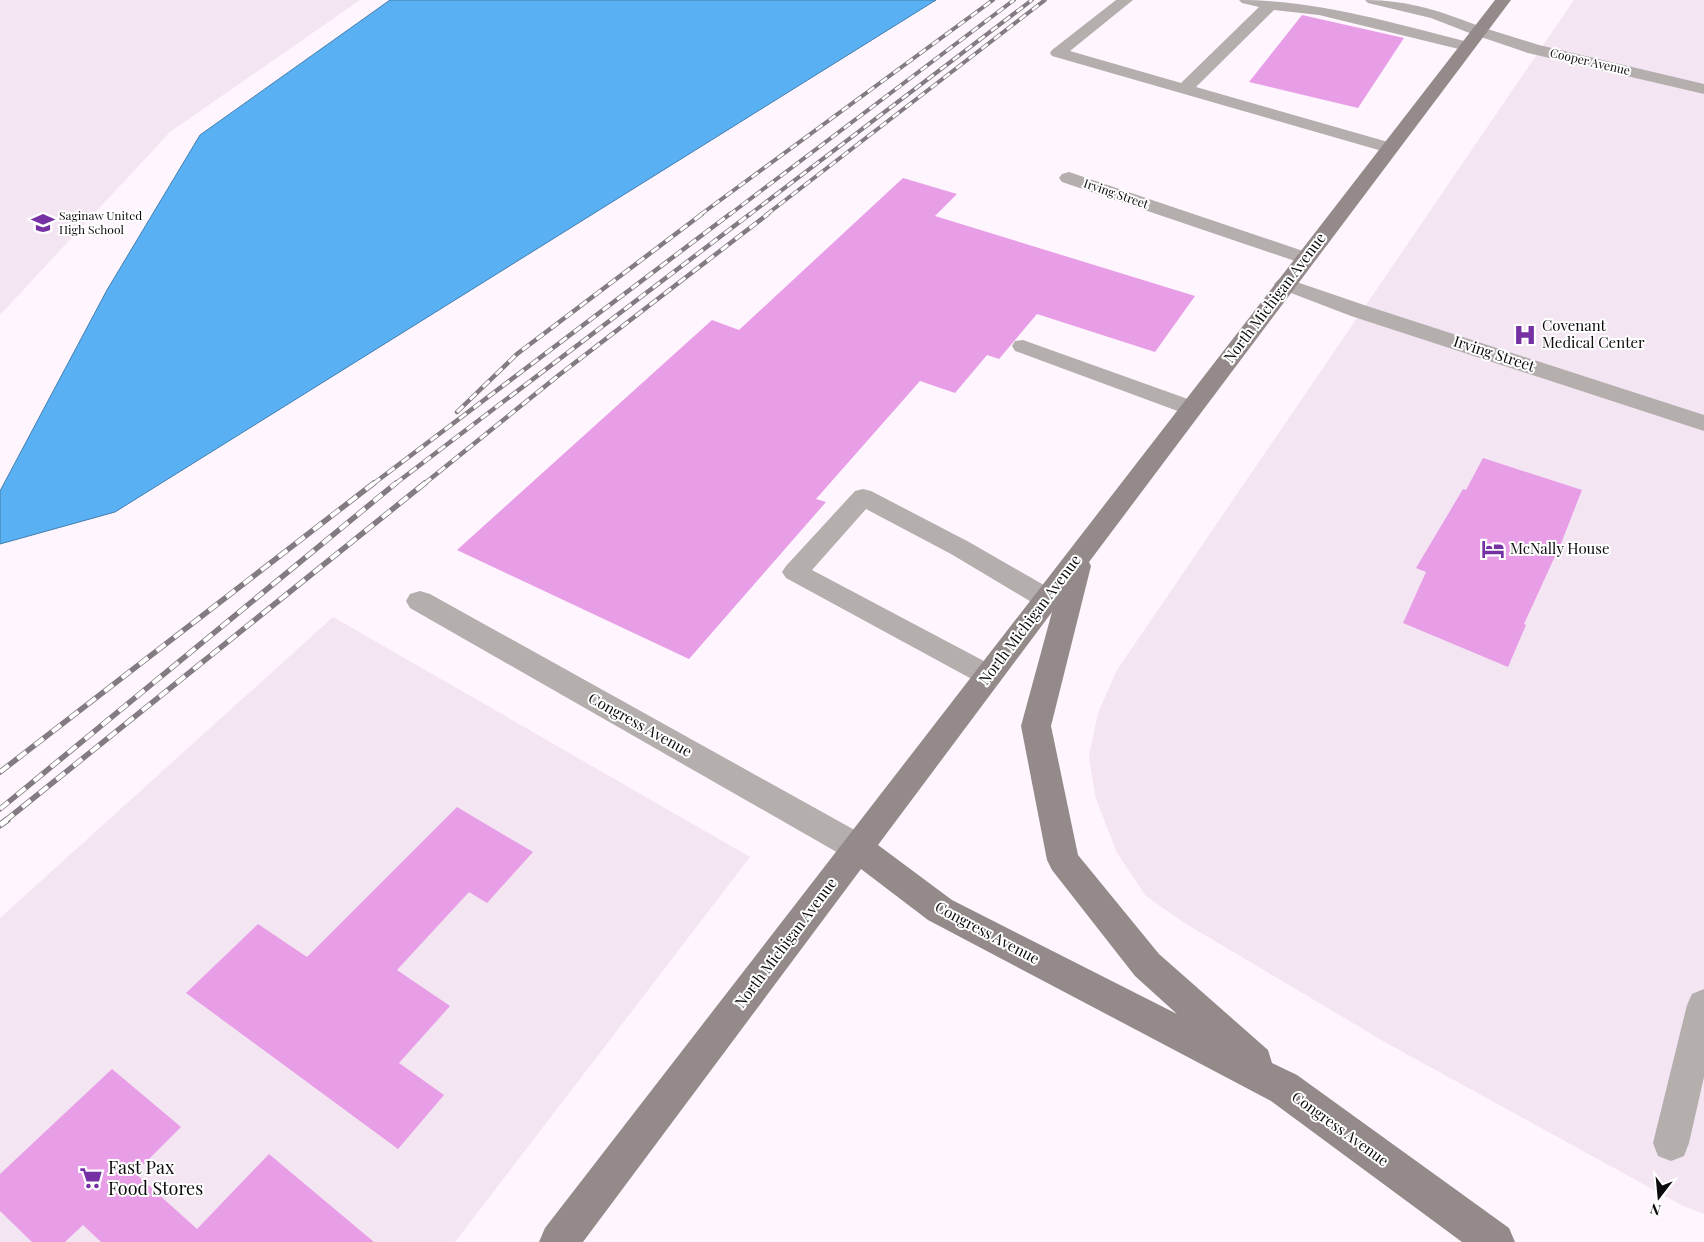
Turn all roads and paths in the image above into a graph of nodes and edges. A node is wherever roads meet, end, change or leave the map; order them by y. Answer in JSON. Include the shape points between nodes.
{"nodes":[{"id":1,"x":1125,"y":0,"type":"edge"},
{"id":2,"x":1247,"y":0,"type":"edge"},
{"id":3,"x":1373,"y":0,"type":"edge"},
{"id":4,"x":1503,"y":0,"type":"edge"},
{"id":5,"x":1270,"y":6,"type":"junction"},
{"id":6,"x":1472,"y":38,"type":"junction"},
{"id":7,"x":1186,"y":88,"type":"junction"},
{"id":8,"x":1704,"y":89,"type":"edge"},
{"id":9,"x":1389,"y":148,"type":"junction"},
{"id":10,"x":1069,"y":178,"type":"dead end"},
{"id":11,"x":1305,"y":258,"type":"junction"},
{"id":12,"x":1286,"y":284,"type":"junction"},
{"id":13,"x":1023,"y":346,"type":"dead end"},
{"id":14,"x":1191,"y":408,"type":"junction"},
{"id":15,"x":1704,"y":423,"type":"edge"},
{"id":16,"x":1082,"y":553,"type":"junction"},
{"id":17,"x":1047,"y":599,"type":"junction"},
{"id":18,"x":420,"y":601,"type":"dead end"},
{"id":19,"x":989,"y":676,"type":"junction"},
{"id":20,"x":858,"y":848,"type":"junction"},
{"id":21,"x":1704,"y":1005,"type":"edge"},
{"id":22,"x":1284,"y":1088,"type":"junction"},
{"id":23,"x":1671,"y":1143,"type":"dead end"},
{"id":24,"x":559,"y":1242,"type":"edge"},
{"id":25,"x":1495,"y":1242,"type":"edge"}],
"edges":[{"from":1,"to":7,"type":"lane","via":[[1058,53]]},
{"from":2,"to":5,"type":"lane"},
{"from":3,"to":6,"type":"lane","via":[[1436,15]]},
{"from":4,"to":6,"type":"main road","name":"North Michigan Avenue"},
{"from":5,"to":6,"type":"lane","via":[[1318,10]]},
{"from":5,"to":7,"type":"lane"},
{"from":6,"to":8,"type":"street","name":"Cooper Avenue","via":[[1534,49]]},
{"from":6,"to":9,"type":"main road","name":"North Michigan Avenue"},
{"from":7,"to":9,"type":"lane"},
{"from":9,"to":11,"type":"main road","name":"North Michigan Avenue"},
{"from":10,"to":11,"type":"street","name":"Irving Street"},
{"from":11,"to":12,"type":"main road","name":"North Michigan Avenue"},
{"from":12,"to":14,"type":"main road","name":"North Michigan Avenue"},
{"from":12,"to":15,"type":"street","name":"Irving Street","via":[[1359,311]]},
{"from":13,"to":14,"type":"lane"},
{"from":14,"to":16,"type":"main road","name":"North Michigan Avenue"},
{"from":16,"to":17,"type":"main road","name":"North Michigan Avenue"},
{"from":16,"to":22,"type":"main road","via":[[1036,726],[1063,860],[1147,965]]},
{"from":17,"to":19,"type":"main road","name":"North Michigan Avenue"},
{"from":17,"to":19,"type":"lane","via":[[863,497],[796,572]]},
{"from":18,"to":20,"type":"street","name":"Congress Avenue"},
{"from":19,"to":20,"type":"main road","name":"North Michigan Avenue"},
{"from":20,"to":22,"type":"main road","name":"Congress Avenue","via":[[940,910]]},
{"from":20,"to":24,"type":"main road","name":"North Michigan Avenue"},
{"from":21,"to":23,"type":"lane"},
{"from":22,"to":25,"type":"main road","name":"Congress Avenue"}]}
